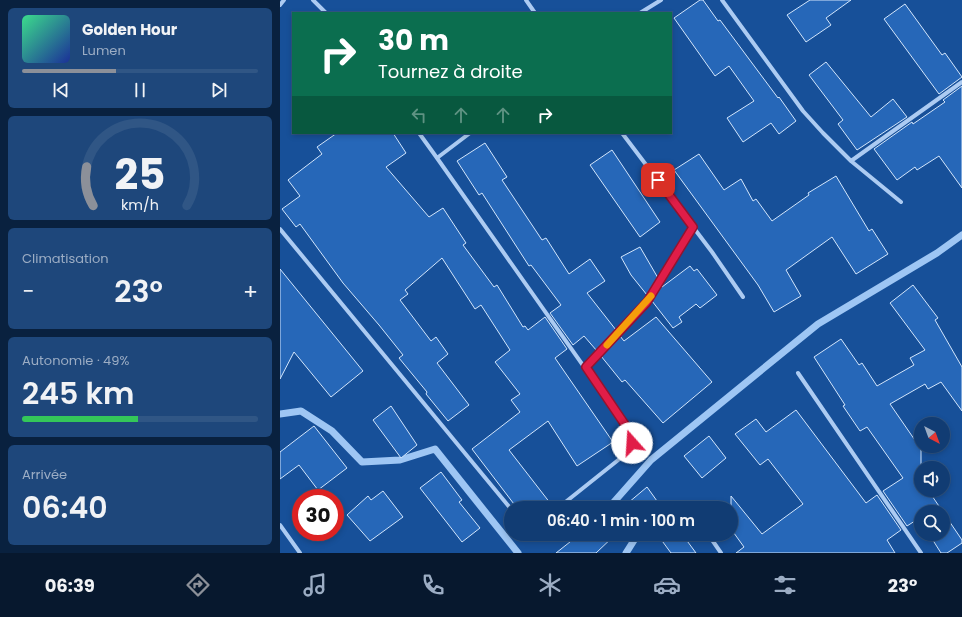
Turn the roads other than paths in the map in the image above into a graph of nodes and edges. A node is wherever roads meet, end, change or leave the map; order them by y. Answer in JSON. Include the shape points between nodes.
{"nodes":[{"id":1,"x":284,"y":0,"type":"edge"},
{"id":2,"x":313,"y":0,"type":"edge"},
{"id":3,"x":526,"y":0,"type":"edge"},
{"id":4,"x":661,"y":0,"type":"edge"},
{"id":5,"x":722,"y":0,"type":"edge"},
{"id":6,"x":280,"y":5,"type":"edge"},
{"id":7,"x":325,"y":12,"type":"edge"},
{"id":8,"x":534,"y":12,"type":"edge"},
{"id":9,"x":642,"y":12,"type":"edge"},
{"id":10,"x":962,"y":82,"type":"edge"},
{"id":11,"x":420,"y":134,"type":"edge"},
{"id":12,"x":469,"y":134,"type":"edge"},
{"id":13,"x":623,"y":134,"type":"edge"},
{"id":14,"x":437,"y":158,"type":"junction"},
{"id":15,"x":851,"y":161,"type":"junction"},
{"id":16,"x":901,"y":202,"type":"dead end"},
{"id":17,"x":693,"y":227,"type":"junction"},
{"id":18,"x":280,"y":230,"type":"edge"},
{"id":19,"x":743,"y":297,"type":"dead end"},
{"id":20,"x":586,"y":367,"type":"junction"},
{"id":21,"x":798,"y":372,"type":"dead end"},
{"id":22,"x":504,"y":501,"type":"edge"},
{"id":23,"x":567,"y":501,"type":"edge"},
{"id":24,"x":280,"y":525,"type":"edge"},
{"id":25,"x":713,"y":541,"type":"edge"},
{"id":26,"x":300,"y":553,"type":"edge"},
{"id":27,"x":721,"y":553,"type":"edge"},
{"id":28,"x":921,"y":553,"type":"edge"}],
"edges":[{"from":1,"to":6,"type":"street"},
{"from":2,"to":7,"type":"street"},
{"from":3,"to":8,"type":"street"},
{"from":4,"to":9,"type":"street"},
{"from":5,"to":15,"type":"street","via":[[803,111]]},
{"from":10,"to":15,"type":"street"},
{"from":11,"to":14,"type":"street"},
{"from":12,"to":14,"type":"street"},
{"from":13,"to":17,"type":"street"},
{"from":14,"to":20,"type":"street"},
{"from":15,"to":16,"type":"street"},
{"from":17,"to":19,"type":"street"},
{"from":17,"to":20,"type":"street","via":[[647,302]]},
{"from":18,"to":22,"type":"street"},
{"from":20,"to":23,"type":"street","via":[[632,435],[632,443],[628,453]]},
{"from":21,"to":28,"type":"street"},
{"from":24,"to":26,"type":"street"},
{"from":25,"to":27,"type":"street"}]}
